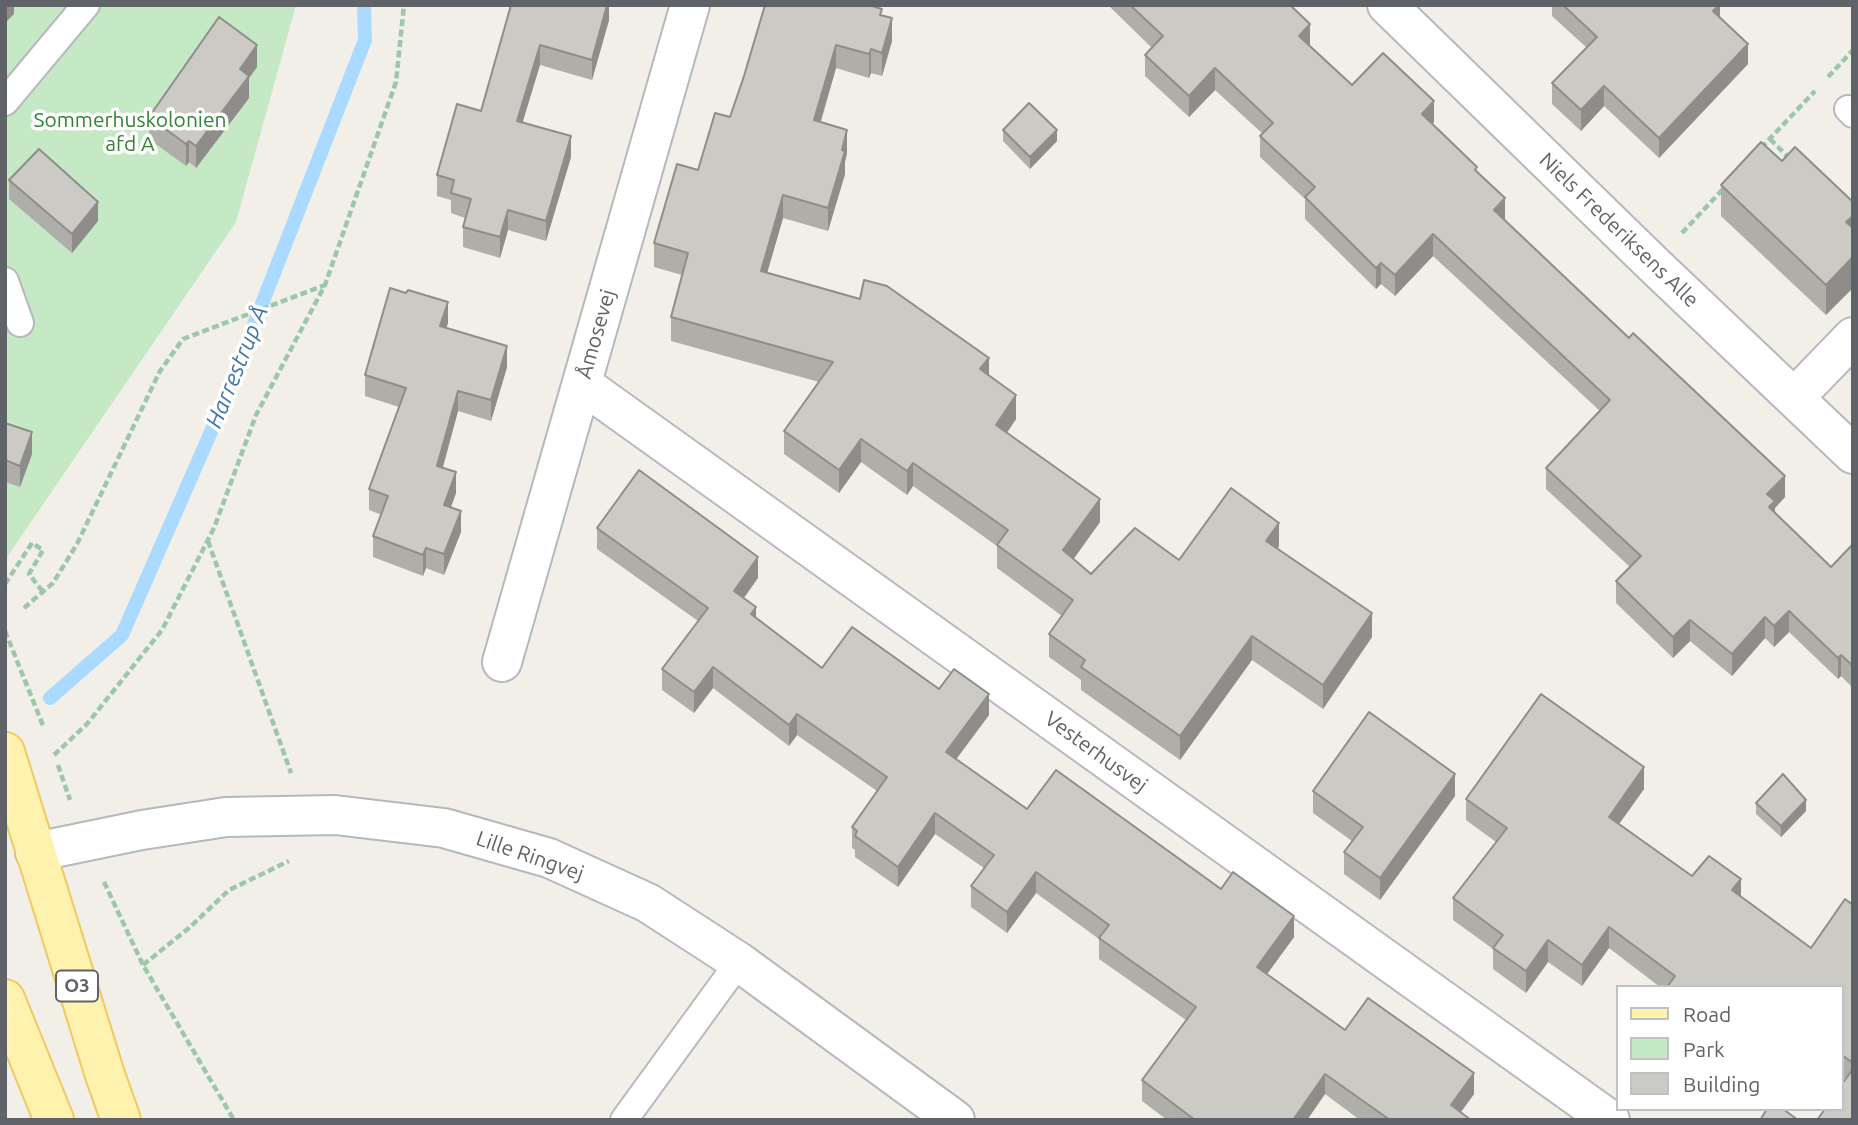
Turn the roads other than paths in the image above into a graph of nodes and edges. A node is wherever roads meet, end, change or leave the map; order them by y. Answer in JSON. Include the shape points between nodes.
{"nodes":[{"id":1,"x":86,"y":5,"type":"edge"},
{"id":2,"x":690,"y":5,"type":"edge"},
{"id":3,"x":1387,"y":5,"type":"edge"},
{"id":4,"x":5,"y":102,"type":"edge"},
{"id":5,"x":5,"y":281,"type":"edge"},
{"id":6,"x":20,"y":323,"type":"dead end"},
{"id":7,"x":1853,"y":337,"type":"edge"},
{"id":8,"x":582,"y":384,"type":"junction"},
{"id":9,"x":1794,"y":398,"type":"junction"},
{"id":10,"x":1853,"y":454,"type":"edge"},
{"id":11,"x":502,"y":662,"type":"dead end"},
{"id":12,"x":5,"y":752,"type":"edge"},
{"id":13,"x":35,"y":852,"type":"junction"},
{"id":14,"x":740,"y":962,"type":"junction"},
{"id":15,"x":5,"y":999,"type":"edge"},
{"id":16,"x":54,"y":1120,"type":"edge"},
{"id":17,"x":121,"y":1120,"type":"edge"},
{"id":18,"x":624,"y":1120,"type":"edge"},
{"id":19,"x":956,"y":1120,"type":"edge"},
{"id":20,"x":1611,"y":1120,"type":"edge"}],
"edges":[{"from":1,"to":4,"type":"lane"},
{"from":2,"to":8,"type":"street","name":"Åmosevej"},
{"from":3,"to":9,"type":"street","name":"Niels Frederiksens Alle"},
{"from":5,"to":6,"type":"lane"},
{"from":7,"to":9,"type":"street"},
{"from":8,"to":11,"type":"street","name":"Åmosevej"},
{"from":8,"to":20,"type":"street","name":"Vesterhusvej"},
{"from":9,"to":10,"type":"street","name":"Niels Frederiksens Alle"},
{"from":12,"to":13,"type":"main road","number":"O3"},
{"from":13,"to":14,"type":"street","name":"Lille Ringvej","via":[[226,817],[335,815],[444,828],[549,858],[648,902]]},
{"from":13,"to":17,"type":"main road","number":"O3"},
{"from":14,"to":18,"type":"lane"},
{"from":14,"to":19,"type":"street","name":"Lille Ringvej"},
{"from":15,"to":16,"type":"main road"}]}
